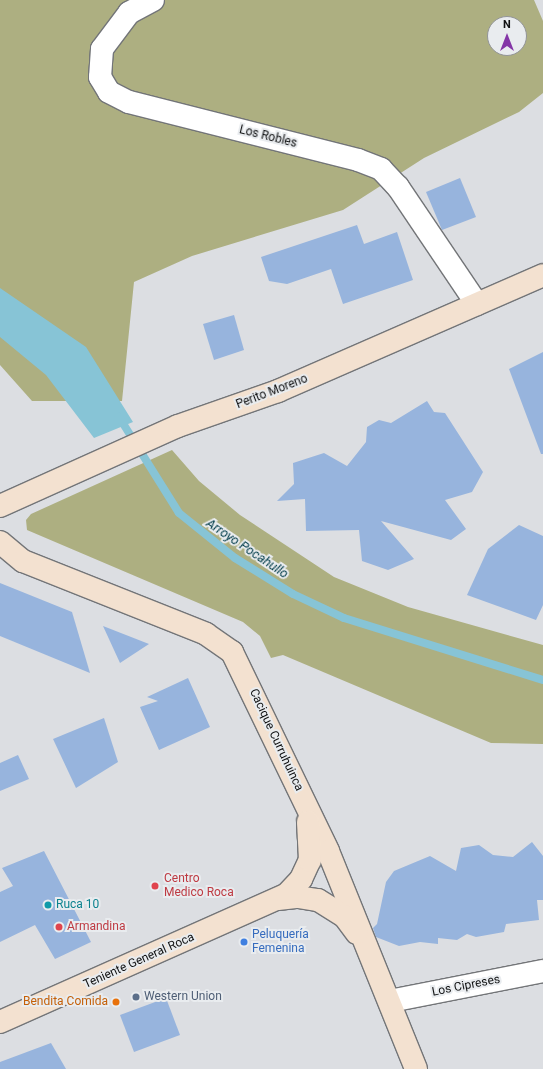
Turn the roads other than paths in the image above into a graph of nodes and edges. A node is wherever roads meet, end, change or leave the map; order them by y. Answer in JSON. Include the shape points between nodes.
{"nodes":[{"id":1,"x":153,"y":0,"type":"edge"},
{"id":2,"x":543,"y":276,"type":"edge"},
{"id":3,"x":477,"y":304,"type":"junction"},
{"id":4,"x":0,"y":506,"type":"edge"},
{"id":5,"x":0,"y":542,"type":"edge"},
{"id":6,"x":301,"y":793,"type":"junction"},
{"id":7,"x":278,"y":899,"type":"junction"},
{"id":8,"x":372,"y":954,"type":"junction"},
{"id":9,"x":543,"y":971,"type":"edge"},
{"id":10,"x":390,"y":1001,"type":"junction"},
{"id":11,"x":0,"y":1022,"type":"edge"},
{"id":12,"x":416,"y":1069,"type":"edge"}],
"edges":[{"from":1,"to":3,"type":"street","name":"Los Robles","via":[[129,13],[102,49],[100,77],[109,92],[129,102],[358,160],[381,170],[398,187]]},
{"from":2,"to":3,"type":"main road","name":"Perito Moreno"},
{"from":3,"to":4,"type":"main road","name":"Perito Moreno","via":[[278,391],[164,432]]},
{"from":5,"to":6,"type":"main road","name":"Cacique Curruhuinca","via":[[23,562],[206,634],[227,647],[241,667]]},
{"from":6,"to":7,"type":"main road","name":"Teniente General Roca","via":[[311,840],[310,860],[295,887]]},
{"from":6,"to":8,"type":"main road","name":"Cacique Curruhuinca"},
{"from":7,"to":8,"type":"main road","name":"Teniente General Roca","via":[[298,897],[327,904],[344,916]]},
{"from":7,"to":11,"type":"main road","name":"Teniente General Roca"},
{"from":8,"to":10,"type":"main road","name":"Cacique Curruhuinca"},
{"from":9,"to":10,"type":"street","name":"Los Cipreses"},
{"from":10,"to":12,"type":"main road","name":"Cacique Curruhuinca"}]}
